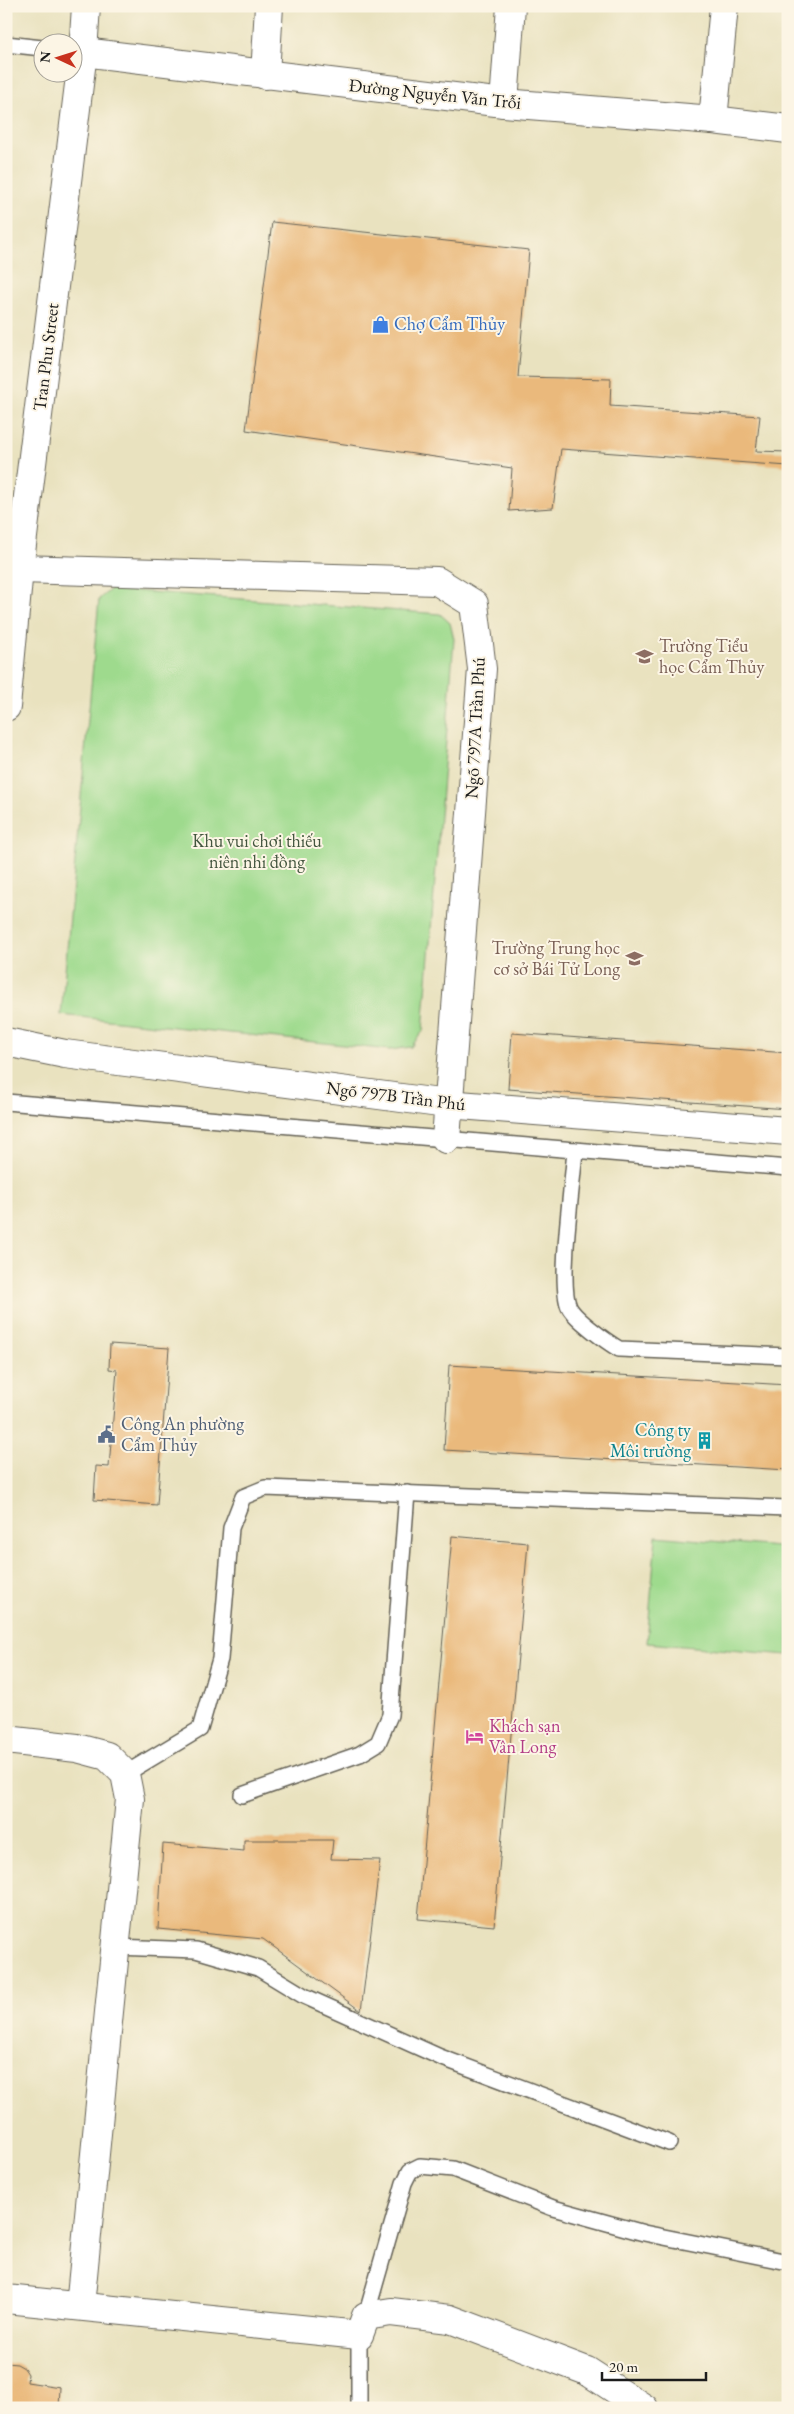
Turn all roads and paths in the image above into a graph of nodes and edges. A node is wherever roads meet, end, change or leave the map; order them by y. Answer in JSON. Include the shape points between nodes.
{"nodes":[{"id":1,"x":86,"y":6,"type":"edge"},
{"id":2,"x":270,"y":6,"type":"edge"},
{"id":3,"x":511,"y":6,"type":"edge"},
{"id":4,"x":724,"y":6,"type":"edge"},
{"id":5,"x":81,"y":32,"type":"edge"},
{"id":6,"x":6,"y":44,"type":"edge"},
{"id":7,"x":32,"y":47,"type":"edge"},
{"id":8,"x":82,"y":52,"type":"edge"},
{"id":9,"x":265,"y":75,"type":"junction"},
{"id":10,"x":75,"y":82,"type":"edge"},
{"id":11,"x":504,"y":103,"type":"junction"},
{"id":12,"x":713,"y":120,"type":"junction"},
{"id":13,"x":788,"y":130,"type":"edge"},
{"id":14,"x":20,"y":569,"type":"junction"},
{"id":15,"x":6,"y":707,"type":"edge"},
{"id":16,"x":6,"y":1042,"type":"edge"},
{"id":17,"x":6,"y":1102,"type":"edge"},
{"id":18,"x":447,"y":1104,"type":"junction"},
{"id":19,"x":788,"y":1131,"type":"edge"},
{"id":20,"x":446,"y":1139,"type":"junction"},
{"id":21,"x":575,"y":1150,"type":"junction"},
{"id":22,"x":788,"y":1168,"type":"edge"},
{"id":23,"x":788,"y":1356,"type":"edge"},
{"id":24,"x":407,"y":1493,"type":"junction"},
{"id":25,"x":786,"y":1508,"type":"dead end"},
{"id":26,"x":6,"y":1740,"type":"edge"},
{"id":27,"x":125,"y":1774,"type":"junction"},
{"id":28,"x":242,"y":1795,"type":"dead end"},
{"id":29,"x":116,"y":1947,"type":"junction"},
{"id":30,"x":669,"y":2143,"type":"dead end"},
{"id":31,"x":788,"y":2262,"type":"edge"},
{"id":32,"x":6,"y":2299,"type":"edge"},
{"id":33,"x":80,"y":2306,"type":"junction"},
{"id":34,"x":362,"y":2326,"type":"junction"},
{"id":35,"x":359,"y":2408,"type":"edge"},
{"id":36,"x":644,"y":2408,"type":"edge"}],
"edges":[{"from":1,"to":5,"type":"street","name":"Tran Phu Street"},
{"from":2,"to":9,"type":"street"},
{"from":3,"to":11,"type":"street"},
{"from":4,"to":12,"type":"street"},
{"from":6,"to":7,"type":"lane"},
{"from":8,"to":9,"type":"street","name":"Đường Nguyễn Văn Trỗi"},
{"from":9,"to":11,"type":"street","name":"Đường Nguyễn Văn Trỗi"},
{"from":10,"to":14,"type":"street","name":"Tran Phu Street"},
{"from":11,"to":12,"type":"street","name":"Đường Nguyễn Văn Trỗi"},
{"from":12,"to":13,"type":"street","name":"Đường Nguyễn Văn Trỗi"},
{"from":14,"to":15,"type":"street","name":"Tran Phu Street"},
{"from":14,"to":18,"type":"street","name":"Ngõ 797A Trần Phú","via":[[436,581],[474,604],[482,669]]},
{"from":16,"to":18,"type":"street","name":"Ngõ 797B Trần Phú","via":[[65,1054]]},
{"from":17,"to":20,"type":"lane"},
{"from":18,"to":19,"type":"street","name":"Ngõ 797B Trần Phú"},
{"from":18,"to":20,"type":"street"},
{"from":20,"to":21,"type":"lane"},
{"from":21,"to":22,"type":"lane"},
{"from":21,"to":23,"type":"lane","via":[[564,1282],[569,1308],[602,1339],[619,1349]]},
{"from":24,"to":25,"type":"lane"},
{"from":24,"to":27,"type":"lane","via":[[266,1488],[243,1497],[231,1528],[220,1660],[200,1729]]},
{"from":24,"to":28,"type":"lane","via":[[390,1715],[378,1743],[360,1754]]},
{"from":26,"to":27,"type":"street","via":[[78,1748],[107,1756]]},
{"from":27,"to":29,"type":"street","via":[[130,1799]]},
{"from":29,"to":30,"type":"lane","via":[[196,1950],[258,1968],[304,1996],[440,2057]]},
{"from":29,"to":33,"type":"street"},
{"from":31,"to":34,"type":"lane","via":[[644,2233],[553,2208],[453,2169],[420,2166],[410,2171],[404,2183]]},
{"from":32,"to":33,"type":"street"},
{"from":33,"to":34,"type":"street"},
{"from":34,"to":35,"type":"lane"},
{"from":34,"to":36,"type":"street","via":[[391,2312],[450,2319],[587,2371]]}]}
